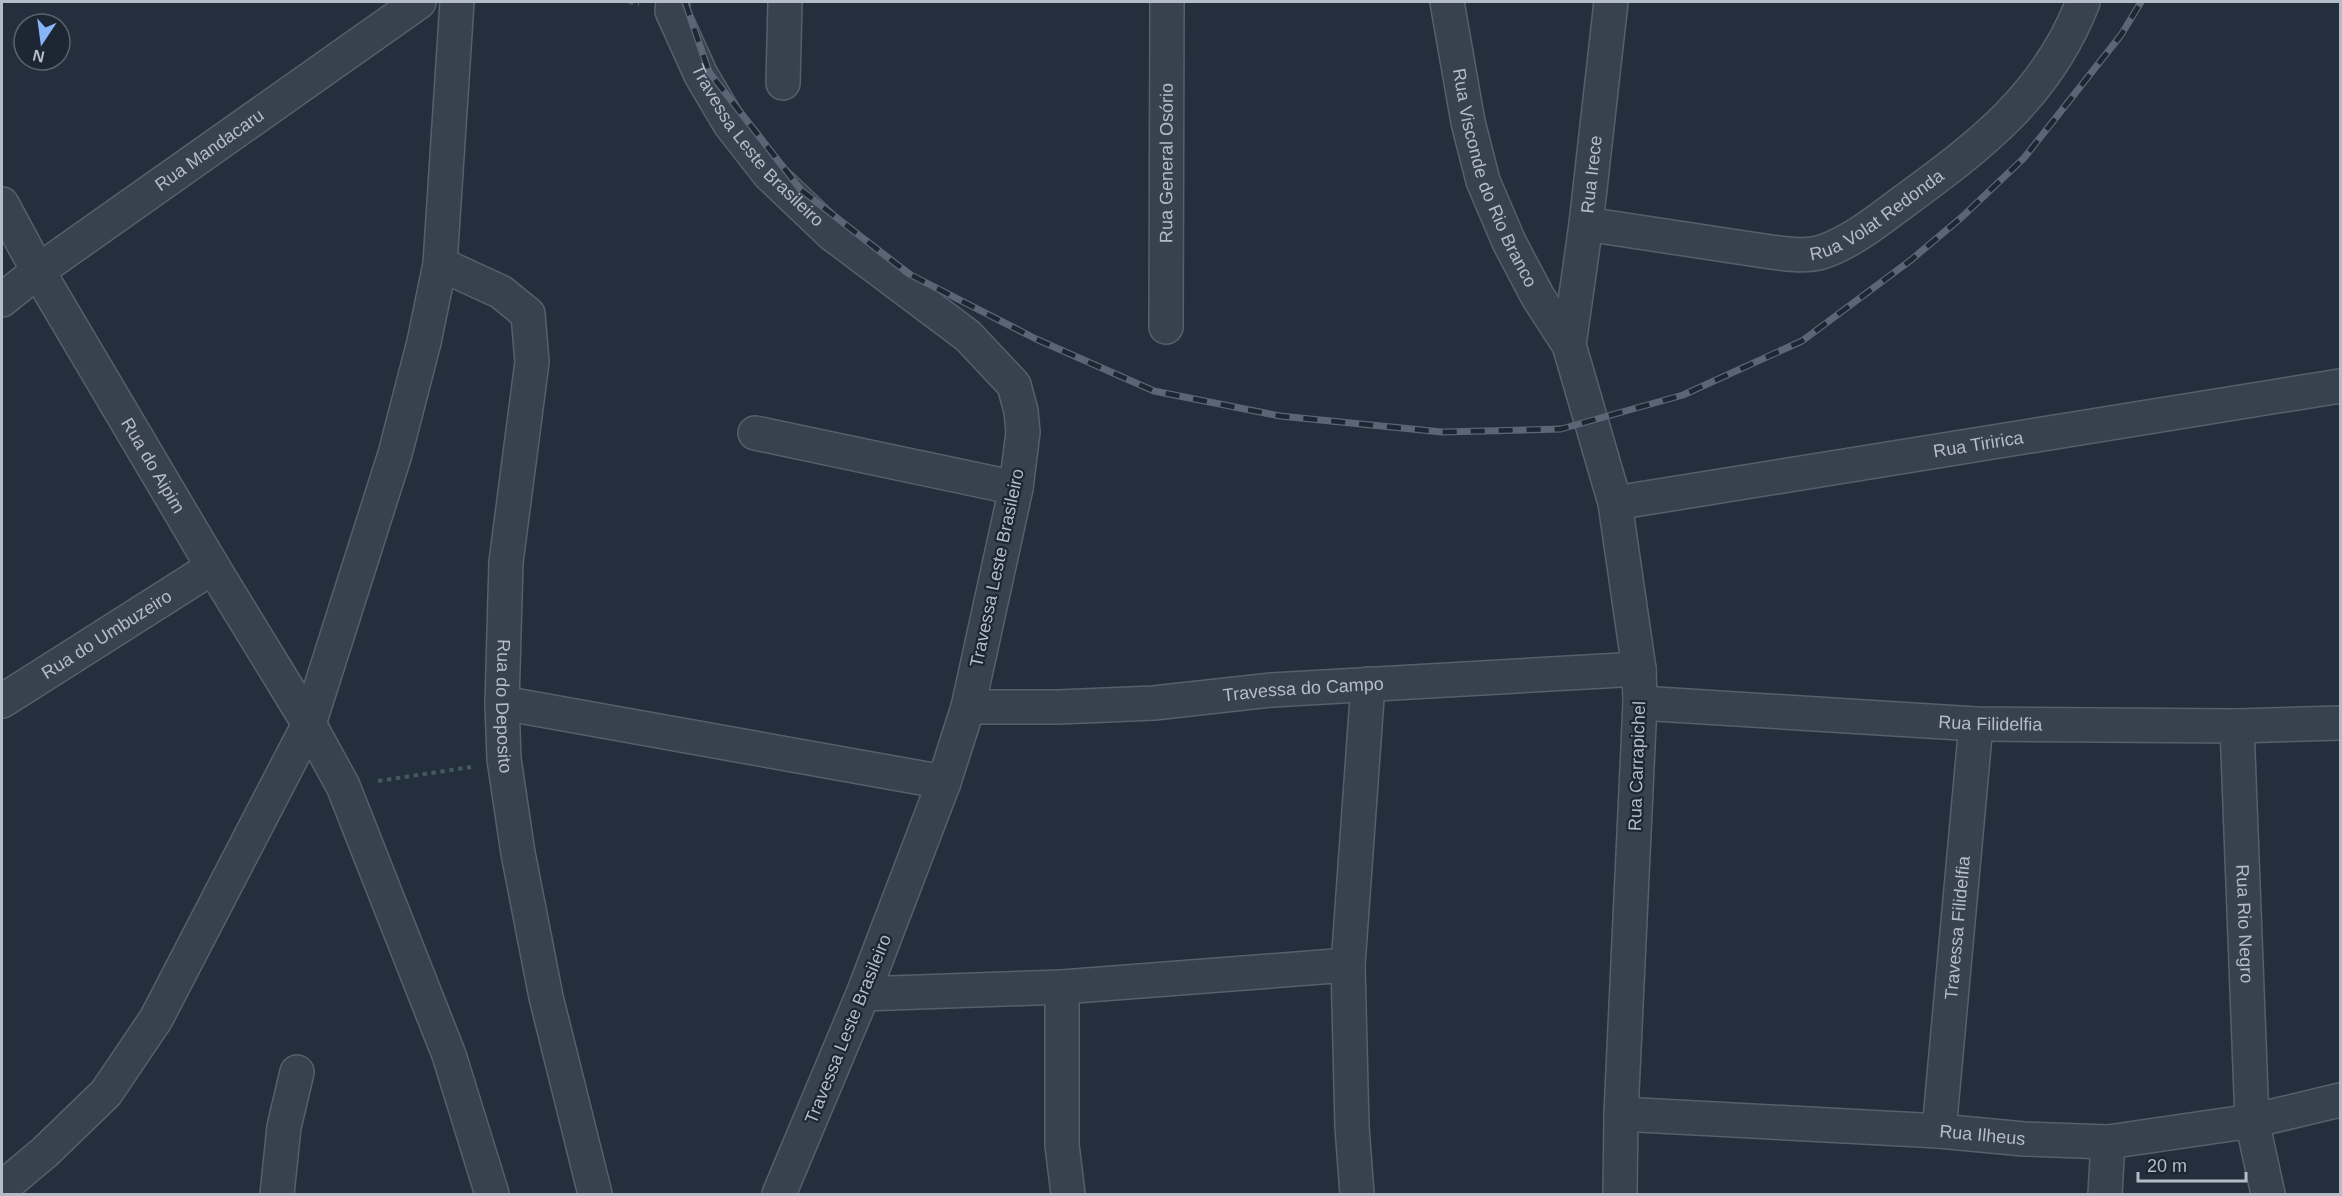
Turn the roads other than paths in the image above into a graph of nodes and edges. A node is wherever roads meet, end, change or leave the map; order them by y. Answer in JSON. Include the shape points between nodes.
{"nodes":[{"id":1,"x":418,"y":2,"type":"edge"},
{"id":2,"x":457,"y":2,"type":"edge"},
{"id":3,"x":785,"y":2,"type":"edge"},
{"id":4,"x":1167,"y":2,"type":"edge"},
{"id":5,"x":1447,"y":2,"type":"edge"},
{"id":6,"x":1611,"y":2,"type":"edge"},
{"id":7,"x":2083,"y":2,"type":"edge"},
{"id":8,"x":673,"y":6,"type":"edge"},
{"id":9,"x":783,"y":83,"type":"dead end"},
{"id":10,"x":2,"y":204,"type":"edge"},
{"id":11,"x":1586,"y":224,"type":"junction"},
{"id":12,"x":440,"y":264,"type":"junction"},
{"id":13,"x":38,"y":271,"type":"junction"},
{"id":14,"x":2,"y":300,"type":"edge"},
{"id":15,"x":1166,"y":327,"type":"dead end"},
{"id":16,"x":1569,"y":345,"type":"junction"},
{"id":17,"x":2340,"y":386,"type":"edge"},
{"id":18,"x":755,"y":433,"type":"dead end"},
{"id":19,"x":1016,"y":488,"type":"junction"},
{"id":20,"x":1615,"y":503,"type":"junction"},
{"id":21,"x":213,"y":567,"type":"junction"},
{"id":22,"x":1639,"y":669,"type":"junction"},
{"id":23,"x":1368,"y":684,"type":"junction"},
{"id":24,"x":2,"y":701,"type":"edge"},
{"id":25,"x":502,"y":703,"type":"junction"},
{"id":26,"x":1640,"y":704,"type":"junction"},
{"id":27,"x":968,"y":707,"type":"junction"},
{"id":28,"x":2340,"y":723,"type":"edge"},
{"id":29,"x":309,"y":724,"type":"junction"},
{"id":30,"x":1976,"y":724,"type":"junction"},
{"id":31,"x":2237,"y":726,"type":"junction"},
{"id":32,"x":944,"y":782,"type":"junction"},
{"id":33,"x":1348,"y":965,"type":"junction"},
{"id":34,"x":1062,"y":987,"type":"junction"},
{"id":35,"x":863,"y":994,"type":"junction"},
{"id":36,"x":297,"y":1071,"type":"dead end"},
{"id":37,"x":2340,"y":1100,"type":"edge"},
{"id":38,"x":1621,"y":1114,"type":"junction"},
{"id":39,"x":2252,"y":1121,"type":"junction"},
{"id":40,"x":1940,"y":1131,"type":"junction"},
{"id":41,"x":2108,"y":1142,"type":"junction"},
{"id":42,"x":2,"y":1188,"type":"edge"},
{"id":43,"x":277,"y":1194,"type":"edge"},
{"id":44,"x":492,"y":1194,"type":"edge"},
{"id":45,"x":595,"y":1194,"type":"edge"},
{"id":46,"x":779,"y":1194,"type":"edge"},
{"id":47,"x":1068,"y":1194,"type":"edge"},
{"id":48,"x":1357,"y":1194,"type":"edge"},
{"id":49,"x":1620,"y":1194,"type":"edge"},
{"id":50,"x":2105,"y":1194,"type":"edge"},
{"id":51,"x":2268,"y":1194,"type":"edge"}],
"edges":[{"from":1,"to":13,"type":"street","name":"Rua Mandacaru"},
{"from":2,"to":12,"type":"street"},
{"from":3,"to":9,"type":"street"},
{"from":4,"to":15,"type":"street","name":"Rua General Osório"},
{"from":5,"to":16,"type":"street","name":"Rua Visconde do Rio Branco","via":[[1468,122],[1484,181],[1509,242]]},
{"from":6,"to":11,"type":"street","name":"Rua Irece"},
{"from":7,"to":11,"type":"street","name":"Rua Volat Redonda","via":[[2054,61],[2035,88],[1996,127],[1958,162],[1888,213],[1822,252],[1772,252]]},
{"from":8,"to":19,"type":"street","name":"Travessa Leste Brasileiro","via":[[701,75],[730,124],[769,174],[832,234],[968,336],[1014,385],[1023,432]]},
{"from":10,"to":13,"type":"street","name":"Rua do Aipim"},
{"from":11,"to":16,"type":"street","name":"Rua Irece"},
{"from":12,"to":25,"type":"street","name":"Rua do Deposito","via":[[501,292],[528,314],[532,362],[506,562]]},
{"from":12,"to":29,"type":"street","via":[[395,454]]},
{"from":13,"to":14,"type":"street","name":"Rua Mandacaru"},
{"from":13,"to":21,"type":"street","name":"Rua do Aipim"},
{"from":16,"to":20,"type":"street","name":"Rua Carrapichel"},
{"from":17,"to":20,"type":"street","name":"Rua Tiririca"},
{"from":18,"to":19,"type":"street"},
{"from":19,"to":27,"type":"street","name":"Travessa Leste Brasileiro"},
{"from":20,"to":22,"type":"street","name":"Rua Carrapichel"},
{"from":21,"to":24,"type":"street","name":"Rua do Umbuzeiro"},
{"from":21,"to":29,"type":"street","name":"Rua do Aipim"},
{"from":22,"to":23,"type":"street","name":"Travessa do Campo"},
{"from":22,"to":26,"type":"street","name":"Rua Carrapichel"},
{"from":23,"to":27,"type":"street","name":"Travessa do Campo","via":[[1154,703]]},
{"from":23,"to":33,"type":"street"},
{"from":25,"to":32,"type":"street"},
{"from":25,"to":45,"type":"street","name":"Rua do Deposito","via":[[504,759],[518,853],[546,997]]},
{"from":26,"to":30,"type":"street","name":"Rua Filidelfia"},
{"from":26,"to":38,"type":"street","name":"Rua Carrapichel"},
{"from":27,"to":32,"type":"street","name":"Travessa Leste Brasileiro"},
{"from":28,"to":31,"type":"street","name":"Rua Filidelfia"},
{"from":29,"to":42,"type":"street","via":[[156,1019],[135,1052],[106,1093]]},
{"from":29,"to":44,"type":"street","name":"Rua do Aipim","via":[[343,786],[449,1055]]},
{"from":30,"to":31,"type":"street","name":"Rua Filidelfia"},
{"from":30,"to":40,"type":"street","name":"Travessa Filidelfia"},
{"from":31,"to":39,"type":"street","name":"Rua Rio Negro"},
{"from":32,"to":35,"type":"street","name":"Travessa Leste Brasileiro"},
{"from":33,"to":34,"type":"street"},
{"from":33,"to":48,"type":"street"},
{"from":34,"to":35,"type":"street"},
{"from":34,"to":47,"type":"street","via":[[1062,1145]]},
{"from":35,"to":46,"type":"street","name":"Travessa Leste Brasileiro"},
{"from":36,"to":43,"type":"street","via":[[284,1127]]},
{"from":37,"to":39,"type":"street","name":"Rua Ilheus"},
{"from":38,"to":40,"type":"street","name":"Rua Ilheus"},
{"from":38,"to":49,"type":"street","name":"Rua Carrapichel"},
{"from":39,"to":41,"type":"street","name":"Rua Ilheus"},
{"from":39,"to":51,"type":"street","name":"Rua Rio Negro"},
{"from":40,"to":41,"type":"street","name":"Rua Ilheus"},
{"from":41,"to":50,"type":"street"}]}
